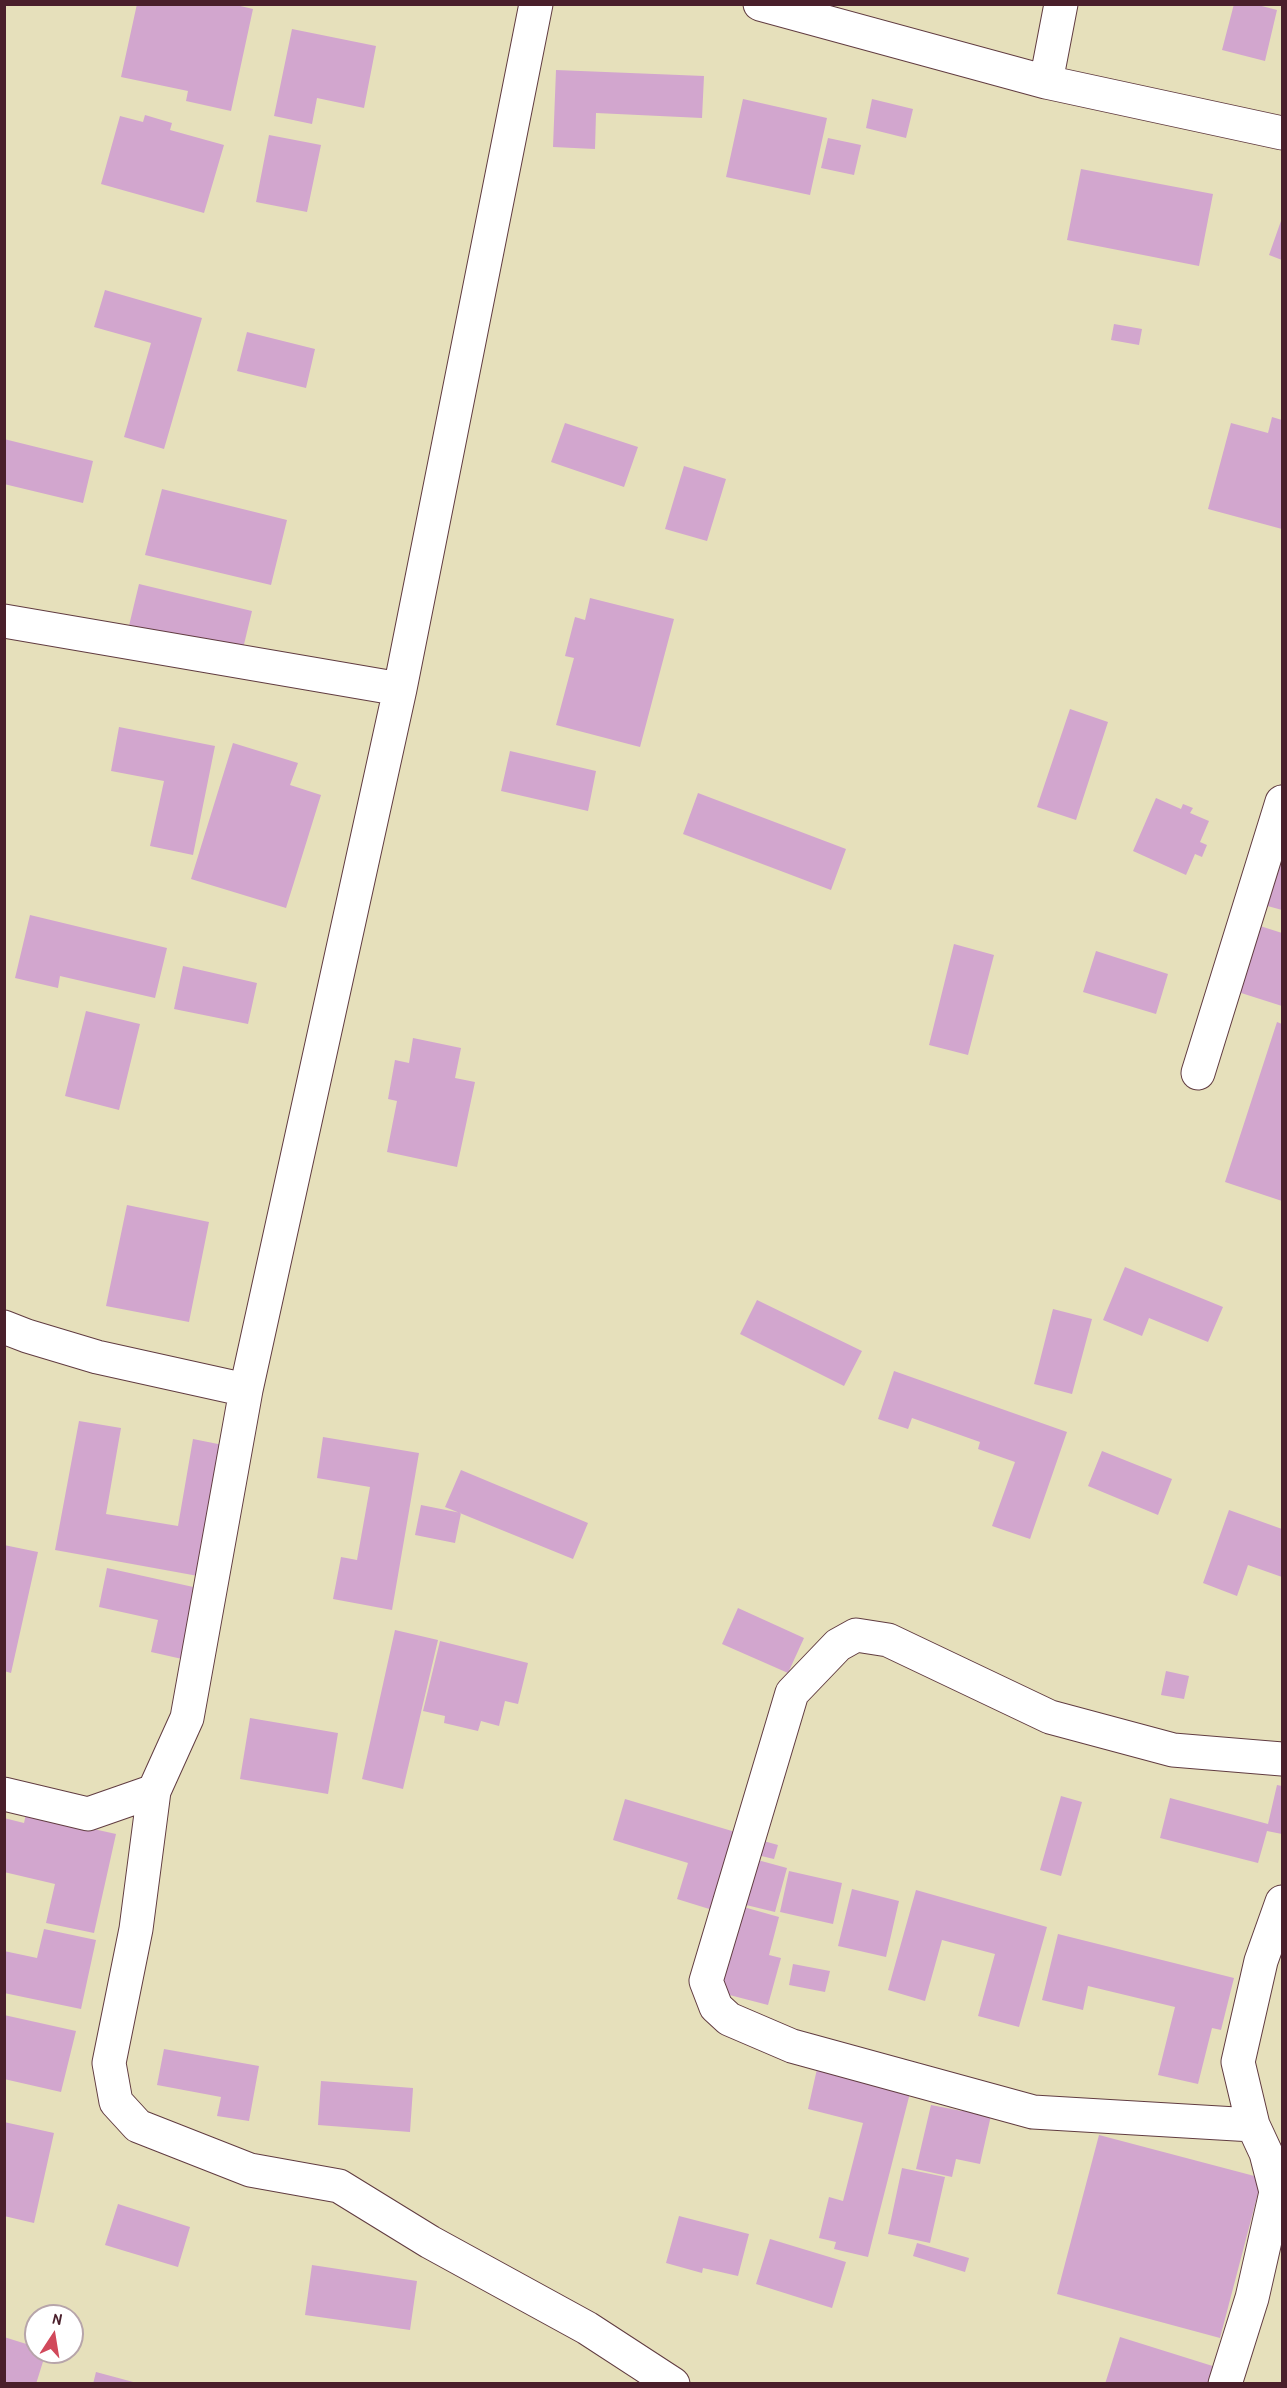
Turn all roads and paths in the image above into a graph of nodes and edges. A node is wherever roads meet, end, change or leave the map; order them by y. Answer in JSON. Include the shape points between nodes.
{"nodes":[{"id":1,"x":536,"y":4,"type":"edge"},
{"id":2,"x":760,"y":4,"type":"edge"},
{"id":3,"x":1061,"y":4,"type":"edge"},
{"id":4,"x":1046,"y":82,"type":"junction"},
{"id":5,"x":1282,"y":133,"type":"edge"},
{"id":6,"x":4,"y":621,"type":"edge"},
{"id":7,"x":400,"y":690,"type":"junction"},
{"id":8,"x":1282,"y":802,"type":"edge"},
{"id":9,"x":1198,"y":1073,"type":"dead end"},
{"id":10,"x":4,"y":1327,"type":"edge"},
{"id":11,"x":246,"y":1390,"type":"junction"},
{"id":12,"x":1282,"y":1759,"type":"edge"},
{"id":13,"x":154,"y":1791,"type":"junction"},
{"id":14,"x":4,"y":1794,"type":"edge"},
{"id":15,"x":1282,"y":1902,"type":"edge"},
{"id":16,"x":1253,"y":2125,"type":"junction"},
{"id":17,"x":673,"y":2384,"type":"edge"},
{"id":18,"x":1225,"y":2384,"type":"edge"}],
"edges":[{"from":1,"to":7,"type":"street"},
{"from":2,"to":4,"type":"street"},
{"from":3,"to":4,"type":"street"},
{"from":4,"to":5,"type":"street"},
{"from":6,"to":7,"type":"street"},
{"from":7,"to":11,"type":"street"},
{"from":8,"to":9,"type":"street"},
{"from":10,"to":11,"type":"street","via":[[97,1357]]},
{"from":11,"to":13,"type":"street","via":[[187,1718]]},
{"from":12,"to":16,"type":"street","via":[[1173,1750],[1050,1717],[888,1640],[856,1635],[838,1645],[792,1693],[706,1981],[716,2007],[729,2019],[792,2046],[1033,2112]]},
{"from":13,"to":14,"type":"street","via":[[88,1814]]},
{"from":13,"to":17,"type":"street","via":[[136,1929],[110,2063],[116,2102],[138,2127],[250,2170],[339,2186],[430,2242],[586,2328]]},
{"from":15,"to":16,"type":"street","via":[[1261,1961],[1238,2062]]},
{"from":16,"to":18,"type":"street","via":[[1266,2153],[1276,2192],[1252,2298]]}]}
